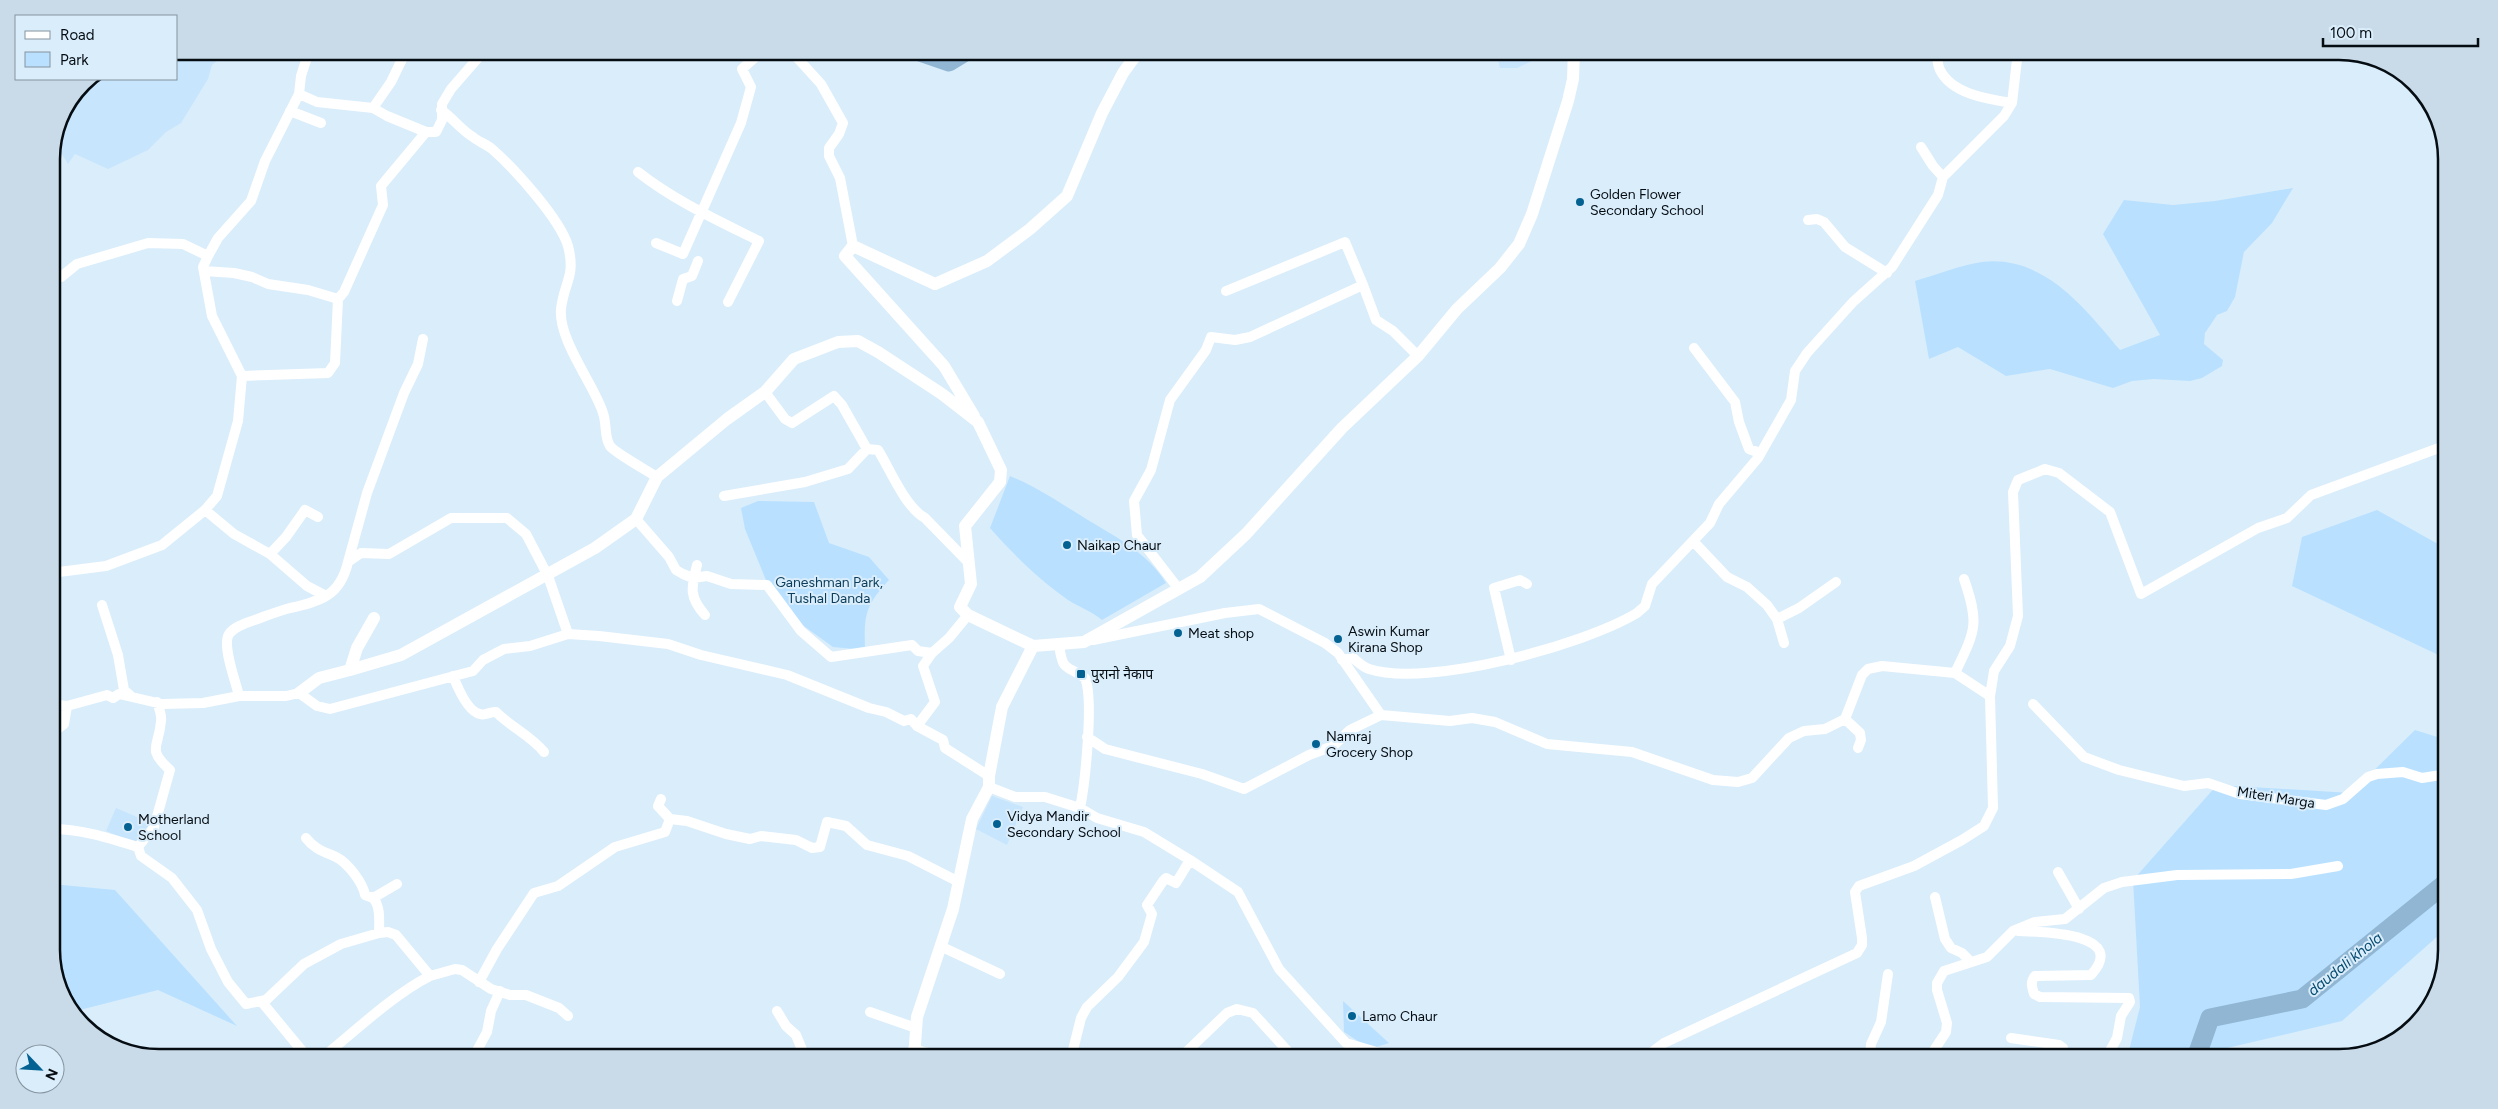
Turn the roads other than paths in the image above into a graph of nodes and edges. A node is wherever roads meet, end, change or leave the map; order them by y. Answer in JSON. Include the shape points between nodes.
{"nodes":[{"id":1,"x":306,"y":60,"type":"edge"},
{"id":2,"x":402,"y":60,"type":"edge"},
{"id":3,"x":476,"y":60,"type":"edge"},
{"id":4,"x":751,"y":60,"type":"edge"},
{"id":5,"x":799,"y":60,"type":"edge"},
{"id":6,"x":1133,"y":60,"type":"edge"},
{"id":7,"x":1573,"y":60,"type":"edge"},
{"id":8,"x":1937,"y":60,"type":"edge"},
{"id":9,"x":2017,"y":60,"type":"edge"},
{"id":10,"x":300,"y":94,"type":"junction"},
{"id":11,"x":2012,"y":103,"type":"junction"},
{"id":12,"x":373,"y":108,"type":"junction"},
{"id":13,"x":441,"y":110,"type":"junction"},
{"id":14,"x":290,"y":111,"type":"junction"},
{"id":15,"x":320,"y":123,"type":"dead end"},
{"id":16,"x":426,"y":132,"type":"junction"},
{"id":17,"x":1921,"y":147,"type":"dead end"},
{"id":18,"x":638,"y":172,"type":"dead end"},
{"id":19,"x":1943,"y":177,"type":"junction"},
{"id":20,"x":700,"y":212,"type":"junction"},
{"id":21,"x":1808,"y":220,"type":"dead end"},
{"id":22,"x":656,"y":244,"type":"dead end"},
{"id":23,"x":853,"y":246,"type":"junction"},
{"id":24,"x":683,"y":254,"type":"junction"},
{"id":25,"x":208,"y":256,"type":"junction"},
{"id":26,"x":204,"y":271,"type":"junction"},
{"id":27,"x":1887,"y":273,"type":"junction"},
{"id":28,"x":60,"y":277,"type":"edge"},
{"id":29,"x":1364,"y":285,"type":"junction"},
{"id":30,"x":1226,"y":291,"type":"dead end"},
{"id":31,"x":338,"y":299,"type":"junction"},
{"id":32,"x":678,"y":301,"type":"dead end"},
{"id":33,"x":728,"y":302,"type":"dead end"},
{"id":34,"x":423,"y":339,"type":"dead end"},
{"id":35,"x":1694,"y":348,"type":"dead end"},
{"id":36,"x":1418,"y":356,"type":"junction"},
{"id":37,"x":242,"y":376,"type":"junction"},
{"id":38,"x":765,"y":392,"type":"junction"},
{"id":39,"x":978,"y":422,"type":"junction"},
{"id":40,"x":2438,"y":448,"type":"edge"},
{"id":41,"x":867,"y":449,"type":"junction"},
{"id":42,"x":1760,"y":452,"type":"junction"},
{"id":43,"x":657,"y":477,"type":"junction"},
{"id":44,"x":724,"y":496,"type":"dead end"},
{"id":45,"x":205,"y":510,"type":"junction"},
{"id":46,"x":318,"y":517,"type":"dead end"},
{"id":47,"x":636,"y":520,"type":"junction"},
{"id":48,"x":1693,"y":541,"type":"junction"},
{"id":49,"x":270,"y":554,"type":"junction"},
{"id":50,"x":968,"y":561,"type":"junction"},
{"id":51,"x":348,"y":562,"type":"junction"},
{"id":52,"x":697,"y":565,"type":"dead end"},
{"id":53,"x":60,"y":572,"type":"edge"},
{"id":54,"x":548,"y":576,"type":"junction"},
{"id":55,"x":693,"y":578,"type":"junction"},
{"id":56,"x":1964,"y":579,"type":"dead end"},
{"id":57,"x":1836,"y":582,"type":"dead end"},
{"id":58,"x":1527,"y":584,"type":"dead end"},
{"id":59,"x":1178,"y":588,"type":"junction"},
{"id":60,"x":326,"y":596,"type":"junction"},
{"id":61,"x":102,"y":605,"type":"dead end"},
{"id":62,"x":705,"y":615,"type":"dead end"},
{"id":63,"x":968,"y":616,"type":"junction"},
{"id":64,"x":374,"y":618,"type":"dead end"},
{"id":65,"x":1778,"y":619,"type":"junction"},
{"id":66,"x":568,"y":634,"type":"junction"},
{"id":67,"x":1084,"y":642,"type":"junction"},
{"id":68,"x":1784,"y":643,"type":"dead end"},
{"id":69,"x":1058,"y":645,"type":"junction"},
{"id":70,"x":1033,"y":646,"type":"junction"},
{"id":71,"x":932,"y":653,"type":"junction"},
{"id":72,"x":1342,"y":660,"type":"junction"},
{"id":73,"x":1511,"y":660,"type":"junction"},
{"id":74,"x":350,"y":670,"type":"junction"},
{"id":75,"x":1955,"y":673,"type":"junction"},
{"id":76,"x":453,"y":676,"type":"junction"},
{"id":77,"x":299,"y":693,"type":"junction"},
{"id":78,"x":240,"y":696,"type":"junction"},
{"id":79,"x":1990,"y":696,"type":"junction"},
{"id":80,"x":132,"y":697,"type":"junction"},
{"id":81,"x":157,"y":702,"type":"junction"},
{"id":82,"x":2033,"y":704,"type":"dead end"},
{"id":83,"x":60,"y":705,"type":"edge"},
{"id":84,"x":67,"y":706,"type":"junction"},
{"id":85,"x":1381,"y":715,"type":"junction"},
{"id":86,"x":1844,"y":719,"type":"junction"},
{"id":87,"x":917,"y":726,"type":"junction"},
{"id":88,"x":60,"y":727,"type":"edge"},
{"id":89,"x":1087,"y":737,"type":"junction"},
{"id":90,"x":1858,"y":748,"type":"dead end"},
{"id":91,"x":544,"y":752,"type":"dead end"},
{"id":92,"x":2438,"y":775,"type":"edge"},
{"id":93,"x":989,"y":781,"type":"junction"},
{"id":94,"x":661,"y":799,"type":"dead end"},
{"id":95,"x":1080,"y":808,"type":"junction"},
{"id":96,"x":670,"y":819,"type":"junction"},
{"id":97,"x":60,"y":828,"type":"edge"},
{"id":98,"x":306,"y":838,"type":"dead end"},
{"id":99,"x":138,"y":847,"type":"junction"},
{"id":100,"x":1190,"y":860,"type":"junction"},
{"id":101,"x":2338,"y":866,"type":"dead end"},
{"id":102,"x":2058,"y":872,"type":"dead end"},
{"id":103,"x":957,"y":881,"type":"junction"},
{"id":104,"x":397,"y":884,"type":"dead end"},
{"id":105,"x":1935,"y":897,"type":"dead end"},
{"id":106,"x":373,"y":898,"type":"junction"},
{"id":107,"x":2079,"y":909,"type":"junction"},
{"id":108,"x":2013,"y":931,"type":"junction"},
{"id":109,"x":379,"y":933,"type":"junction"},
{"id":110,"x":940,"y":946,"type":"junction"},
{"id":111,"x":1971,"y":962,"type":"junction"},
{"id":112,"x":1000,"y":974,"type":"dead end"},
{"id":113,"x":1888,"y":974,"type":"dead end"},
{"id":114,"x":430,"y":976,"type":"junction"},
{"id":115,"x":479,"y":982,"type":"junction"},
{"id":116,"x":500,"y":991,"type":"junction"},
{"id":117,"x":261,"y":1001,"type":"junction"},
{"id":118,"x":777,"y":1011,"type":"dead end"},
{"id":119,"x":870,"y":1012,"type":"dead end"},
{"id":120,"x":568,"y":1016,"type":"dead end"},
{"id":121,"x":916,"y":1028,"type":"junction"},
{"id":122,"x":2011,"y":1038,"type":"dead end"},
{"id":123,"x":301,"y":1049,"type":"edge"},
{"id":124,"x":333,"y":1049,"type":"edge"},
{"id":125,"x":478,"y":1049,"type":"edge"},
{"id":126,"x":802,"y":1049,"type":"edge"},
{"id":127,"x":914,"y":1049,"type":"edge"},
{"id":128,"x":1073,"y":1049,"type":"edge"},
{"id":129,"x":1189,"y":1049,"type":"edge"},
{"id":130,"x":1286,"y":1049,"type":"edge"},
{"id":131,"x":1366,"y":1049,"type":"edge"},
{"id":132,"x":1656,"y":1049,"type":"edge"},
{"id":133,"x":1871,"y":1049,"type":"edge"},
{"id":134,"x":1935,"y":1049,"type":"edge"},
{"id":135,"x":2063,"y":1049,"type":"edge"},
{"id":136,"x":2111,"y":1049,"type":"edge"}],
"edges":[{"from":1,"to":10,"type":"street"},
{"from":2,"to":12,"type":"street"},
{"from":3,"to":13,"type":"street","via":[[451,89]]},
{"from":4,"to":20,"type":"street","via":[[742,68],[751,88],[740,123]]},
{"from":5,"to":23,"type":"street","via":[[821,84],[843,123],[829,148],[829,156],[840,178]]},
{"from":6,"to":23,"type":"street","via":[[1102,113],[1067,196],[1030,229],[987,260],[935,284]]},
{"from":7,"to":36,"type":"street","via":[[1568,101],[1531,217],[1519,244],[1500,268],[1457,309]]},
{"from":8,"to":11,"type":"street","via":[[1944,78],[1956,87],[1981,97]]},
{"from":9,"to":11,"type":"street"},
{"from":10,"to":12,"type":"street","via":[[317,102]]},
{"from":10,"to":14,"type":"street"},
{"from":11,"to":19,"type":"street","via":[[2004,116]]},
{"from":12,"to":16,"type":"street"},
{"from":13,"to":16,"type":"street","via":[[442,120],[436,132]]},
{"from":13,"to":43,"type":"street","via":[[472,137],[492,149],[523,178],[560,231],[567,245],[572,272],[561,310],[564,326],[582,373],[603,413],[607,440],[611,448]]},
{"from":14,"to":15,"type":"street"},
{"from":14,"to":25,"type":"street","via":[[265,162],[251,201],[218,238]]},
{"from":16,"to":31,"type":"street","via":[[381,186],[383,205]]},
{"from":17,"to":19,"type":"street"},
{"from":18,"to":20,"type":"street"},
{"from":19,"to":27,"type":"street","via":[[1938,195]]},
{"from":20,"to":24,"type":"street"},
{"from":20,"to":33,"type":"street","via":[[759,240]]},
{"from":21,"to":27,"type":"street","via":[[1824,222],[1845,247]]},
{"from":22,"to":24,"type":"street"},
{"from":23,"to":39,"type":"street","via":[[845,256],[847,262],[922,339],[944,366]]},
{"from":24,"to":32,"type":"street","via":[[702,262],[692,276],[683,279]]},
{"from":25,"to":26,"type":"street"},
{"from":25,"to":28,"type":"street","via":[[183,244],[148,242],[77,264]]},
{"from":26,"to":31,"type":"street","via":[[234,273]]},
{"from":26,"to":37,"type":"street","via":[[212,316]]},
{"from":27,"to":42,"type":"street","via":[[1853,302],[1807,353],[1795,371],[1792,400]]},
{"from":29,"to":30,"type":"street","via":[[1345,242]]},
{"from":29,"to":36,"type":"street","via":[[1376,320],[1393,331]]},
{"from":29,"to":59,"type":"street","via":[[1250,336],[1235,340],[1210,337],[1206,350],[1170,400],[1151,470],[1134,501],[1137,535]]},
{"from":31,"to":37,"type":"street","via":[[335,363],[328,373]]},
{"from":34,"to":51,"type":"street","via":[[418,364],[367,493]]},
{"from":35,"to":42,"type":"street","via":[[1735,402],[1749,449]]},
{"from":36,"to":59,"type":"street","via":[[1342,428],[1246,534],[1200,577]]},
{"from":37,"to":45,"type":"street","via":[[238,421],[217,496]]},
{"from":38,"to":39,"type":"street","via":[[794,359],[823,346],[858,341],[942,394]]},
{"from":38,"to":41,"type":"street","via":[[785,419],[792,423],[834,396]]},
{"from":38,"to":43,"type":"street"},
{"from":39,"to":50,"type":"street","via":[[1001,470],[1000,482],[965,526]]},
{"from":40,"to":79,"type":"street","via":[[2311,496],[2287,518],[2258,528],[2141,594],[2110,512],[2059,473],[2045,469],[2018,480],[2013,492],[2018,616],[2010,646],[1994,671]]},
{"from":41,"to":44,"type":"street","via":[[848,469],[805,482]]},
{"from":41,"to":50,"type":"street","via":[[878,450],[919,514]]},
{"from":42,"to":48,"type":"street"},
{"from":43,"to":47,"type":"street"},
{"from":45,"to":49,"type":"street","via":[[234,534]]},
{"from":45,"to":53,"type":"street","via":[[162,545],[106,566]]},
{"from":46,"to":49,"type":"street","via":[[305,510]]},
{"from":47,"to":54,"type":"street"},
{"from":47,"to":55,"type":"street","via":[[669,557],[676,570]]},
{"from":48,"to":65,"type":"street","via":[[1718,569],[1748,587]]},
{"from":48,"to":73,"type":"street","via":[[1652,584],[1645,606],[1637,614],[1571,642]]},
{"from":49,"to":60,"type":"street","via":[[307,586]]},
{"from":50,"to":63,"type":"street","via":[[971,584],[960,607]]},
{"from":51,"to":54,"type":"street","via":[[361,554],[390,554],[451,518],[507,518],[526,534]]},
{"from":51,"to":60,"type":"street","via":[[339,585]]},
{"from":52,"to":55,"type":"street"},
{"from":54,"to":66,"type":"street"},
{"from":54,"to":74,"type":"street","via":[[466,617],[401,655]]},
{"from":55,"to":62,"type":"street","via":[[693,601]]},
{"from":55,"to":71,"type":"street","via":[[703,576],[731,584],[767,585],[801,631],[831,657],[912,645],[918,652]]},
{"from":56,"to":75,"type":"street","via":[[1975,618],[1970,640]]},
{"from":57,"to":65,"type":"street"},
{"from":58,"to":73,"type":"street","via":[[1520,580],[1494,588]]},
{"from":59,"to":67,"type":"street"},
{"from":60,"to":78,"type":"street","via":[[312,604],[263,617],[232,630],[227,646]]},
{"from":61,"to":80,"type":"street","via":[[114,640],[124,690]]},
{"from":63,"to":70,"type":"street"},
{"from":63,"to":71,"type":"street"},
{"from":64,"to":74,"type":"street","via":[[357,648]]},
{"from":65,"to":68,"type":"street"},
{"from":66,"to":76,"type":"street","via":[[530,646],[504,649],[483,660],[473,671]]},
{"from":66,"to":87,"type":"street","via":[[668,644],[779,673],[869,708],[911,720]]},
{"from":67,"to":69,"type":"street"},
{"from":67,"to":72,"type":"street","via":[[1259,609],[1326,643]]},
{"from":69,"to":70,"type":"street"},
{"from":69,"to":89,"type":"street","via":[[1061,662],[1085,678],[1088,684]]},
{"from":70,"to":93,"type":"street","via":[[1002,707]]},
{"from":71,"to":87,"type":"street","via":[[923,666],[935,702]]},
{"from":72,"to":73,"type":"street","via":[[1353,658],[1368,668],[1396,673]]},
{"from":72,"to":85,"type":"street"},
{"from":74,"to":77,"type":"street","via":[[319,678]]},
{"from":75,"to":79,"type":"street"},
{"from":75,"to":86,"type":"street","via":[[1882,666],[1868,669]]},
{"from":76,"to":77,"type":"street","via":[[330,710],[317,706]]},
{"from":76,"to":91,"type":"street","via":[[460,695],[476,712],[483,715],[496,712],[513,728],[534,740]]},
{"from":77,"to":78,"type":"street"},
{"from":78,"to":81,"type":"street","via":[[203,703]]},
{"from":79,"to":132,"type":"street","via":[[1993,808],[1984,826],[1914,866],[1859,886],[1855,892],[1862,945],[1857,953]]},
{"from":80,"to":81,"type":"street"},
{"from":80,"to":84,"type":"street","via":[[107,695]]},
{"from":81,"to":99,"type":"street","via":[[162,720],[155,749],[158,760],[170,770],[154,827]]},
{"from":82,"to":92,"type":"street","name":"Miteri Marga","via":[[2084,757],[2119,770],[2184,786],[2208,782],[2240,794],[2326,806],[2343,799],[2377,774],[2403,772],[2422,778]]},
{"from":83,"to":84,"type":"street"},
{"from":84,"to":88,"type":"street","via":[[64,724]]},
{"from":85,"to":86,"type":"street","via":[[1450,722],[1472,718],[1495,722],[1547,744],[1632,752],[1713,780],[1738,782],[1752,778],[1789,738],[1804,731],[1825,729]]},
{"from":85,"to":89,"type":"street","via":[[1350,730],[1334,746],[1309,755],[1244,789],[1202,774],[1105,749]]},
{"from":86,"to":90,"type":"street","via":[[1860,733]]},
{"from":87,"to":93,"type":"street","via":[[943,740],[945,748]]},
{"from":89,"to":95,"type":"street"},
{"from":93,"to":95,"type":"street","via":[[1015,797],[1045,797]]},
{"from":93,"to":103,"type":"street","via":[[972,820]]},
{"from":94,"to":96,"type":"street","via":[[658,806]]},
{"from":95,"to":100,"type":"street","via":[[1097,818],[1144,832]]},
{"from":96,"to":103,"type":"street","via":[[750,839],[761,836],[796,840],[812,848],[820,847],[827,822],[846,826],[867,845],[908,856]]},
{"from":96,"to":115,"type":"street","via":[[665,832],[654,838],[615,847],[558,886],[534,893],[497,948]]},
{"from":97,"to":99,"type":"street","via":[[91,833]]},
{"from":98,"to":106,"type":"street","via":[[344,864],[366,895]]},
{"from":99,"to":117,"type":"street","via":[[141,856],[172,878],[197,910],[210,949],[228,982],[246,1004]]},
{"from":100,"to":128,"type":"street","via":[[1176,883],[1166,878],[1147,905],[1152,914],[1144,942],[1118,978],[1087,1007]]},
{"from":100,"to":131,"type":"street","via":[[1238,892],[1279,969],[1346,1043]]},
{"from":101,"to":107,"type":"street","via":[[2290,874],[2177,875],[2122,882],[2104,888]]},
{"from":102,"to":107,"type":"street"},
{"from":103,"to":110,"type":"street","via":[[953,909]]},
{"from":104,"to":106,"type":"street"},
{"from":105,"to":111,"type":"street","via":[[1950,948]]},
{"from":106,"to":109,"type":"street","via":[[378,912]]},
{"from":107,"to":108,"type":"street","via":[[2065,919],[2035,922]]},
{"from":108,"to":111,"type":"street","via":[[1987,957]]},
{"from":108,"to":136,"type":"street","via":[[2081,937],[2097,947],[2100,953],[2097,968],[2091,975],[2035,976],[2032,986],[2034,994],[2040,997],[2129,998]]},
{"from":109,"to":114,"type":"street","via":[[396,935]]},
{"from":109,"to":117,"type":"street","via":[[341,944],[304,964],[266,1000]]},
{"from":110,"to":112,"type":"street"},
{"from":110,"to":121,"type":"street","via":[[925,988]]},
{"from":111,"to":134,"type":"street","via":[[1944,971],[1937,983],[1948,1023]]},
{"from":113,"to":133,"type":"street","via":[[1881,1022]]},
{"from":114,"to":115,"type":"street","via":[[455,969]]},
{"from":114,"to":124,"type":"street","via":[[381,1009]]},
{"from":115,"to":116,"type":"street"},
{"from":116,"to":120,"type":"street","via":[[526,995],[559,1008]]},
{"from":116,"to":125,"type":"street"},
{"from":117,"to":123,"type":"street"},
{"from":118,"to":126,"type":"street","via":[[786,1026],[796,1034]]},
{"from":119,"to":121,"type":"street"},
{"from":121,"to":127,"type":"street"},
{"from":122,"to":135,"type":"street","via":[[2059,1045]]},
{"from":129,"to":130,"type":"street","via":[[1227,1013],[1237,1009],[1253,1014]]}]}
